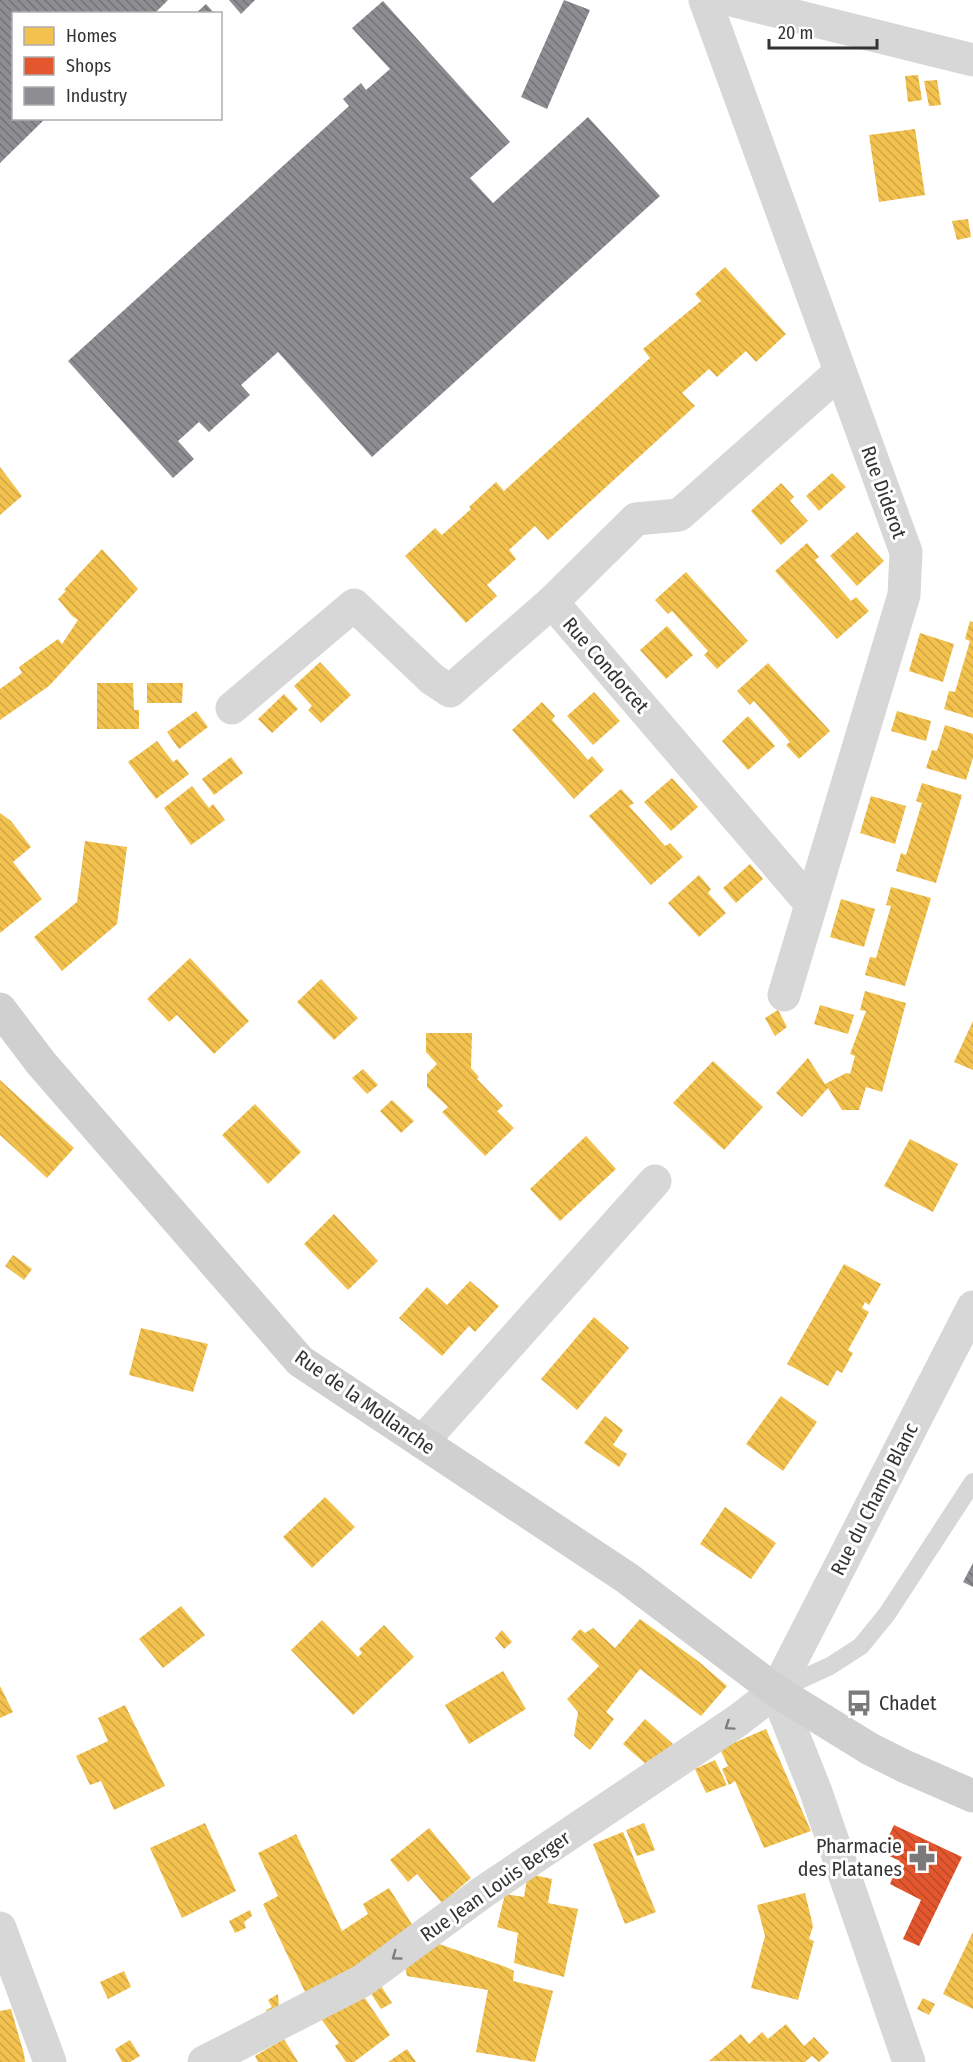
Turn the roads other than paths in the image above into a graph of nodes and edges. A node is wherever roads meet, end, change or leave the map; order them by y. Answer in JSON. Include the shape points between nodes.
{"nodes":[{"id":1,"x":705,"y":0,"type":"edge"},
{"id":2,"x":731,"y":0,"type":"edge"},
{"id":3,"x":973,"y":60,"type":"edge"},
{"id":4,"x":840,"y":372,"type":"junction"},
{"id":5,"x":552,"y":602,"type":"junction"},
{"id":6,"x":232,"y":708,"type":"dead end"},
{"id":7,"x":811,"y":904,"type":"junction"},
{"id":8,"x":784,"y":995,"type":"dead end"},
{"id":9,"x":0,"y":1009,"type":"edge"},
{"id":10,"x":655,"y":1181,"type":"dead end"},
{"id":11,"x":973,"y":1307,"type":"edge"},
{"id":12,"x":422,"y":1442,"type":"junction"},
{"id":13,"x":973,"y":1482,"type":"edge"},
{"id":14,"x":776,"y":1691,"type":"junction"},
{"id":15,"x":973,"y":1796,"type":"edge"},
{"id":16,"x":0,"y":1928,"type":"edge"},
{"id":17,"x":50,"y":2062,"type":"edge"},
{"id":18,"x":204,"y":2062,"type":"edge"},
{"id":19,"x":909,"y":2062,"type":"edge"}],
"edges":[{"from":1,"to":4,"type":"street","name":"Rue Diderot"},
{"from":2,"to":3,"type":"street"},
{"from":4,"to":5,"type":"street","name":"Rue Condorcet","via":[[679,515],[636,519]]},
{"from":4,"to":7,"type":"street","name":"Rue Diderot","via":[[906,552],[904,595]]},
{"from":5,"to":6,"type":"street","via":[[450,691],[432,679],[354,605]]},
{"from":5,"to":7,"type":"street","name":"Rue Condorcet"},
{"from":7,"to":8,"type":"street","name":"Rue Diderot"},
{"from":9,"to":12,"type":"main road","name":"Rue de la Mollanche","via":[[41,1063],[300,1361]]},
{"from":10,"to":12,"type":"street"},
{"from":11,"to":14,"type":"street","name":"Rue du Champ Blanc"},
{"from":12,"to":14,"type":"main road","name":"Rue de la Mollanche","via":[[627,1578]]},
{"from":13,"to":14,"type":"lane","via":[[887,1614],[861,1646],[830,1666]]},
{"from":14,"to":15,"type":"main road","name":"Rue de la Mollanche","via":[[870,1749]]},
{"from":14,"to":18,"type":"street","name":"Rue Jean Louis Berger","one_way":true,"via":[[483,1892],[362,1981]]},
{"from":14,"to":19,"type":"street","via":[[816,1792]]},
{"from":16,"to":17,"type":"street"}]}
